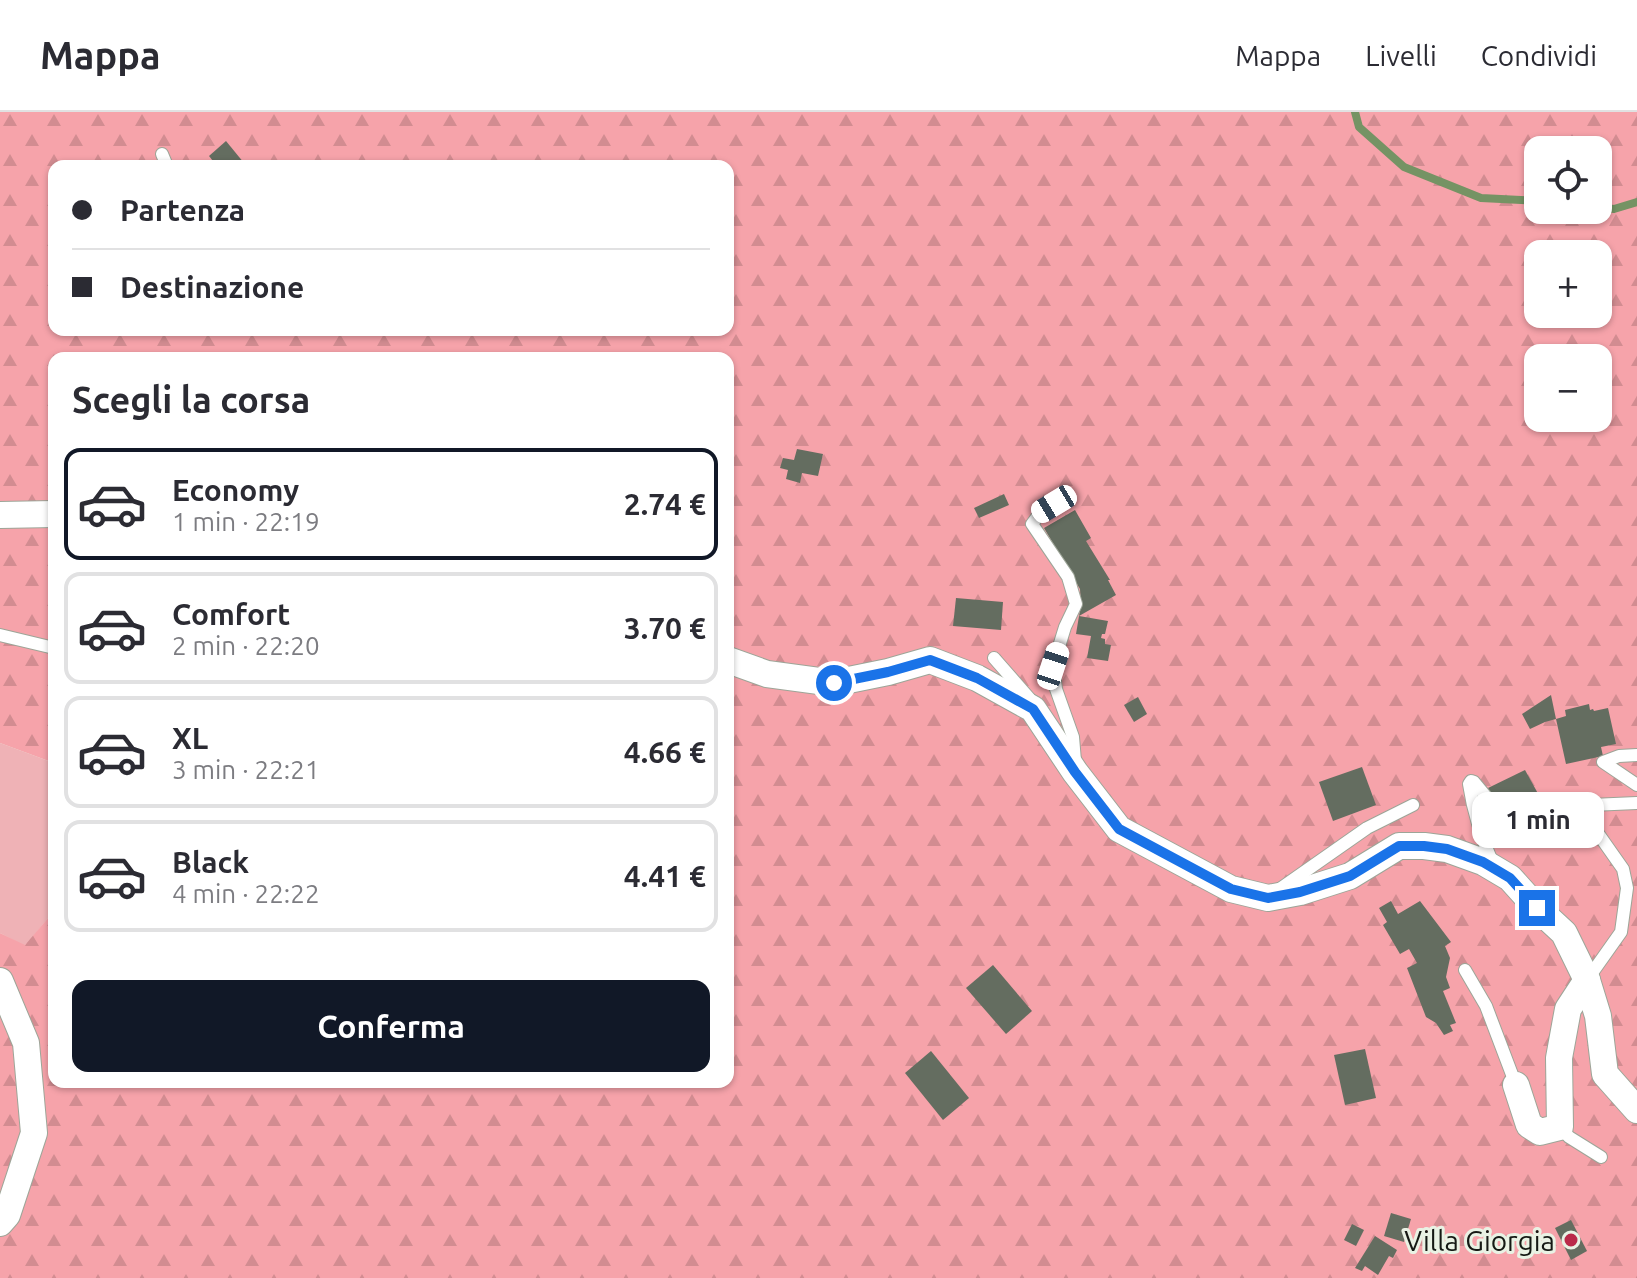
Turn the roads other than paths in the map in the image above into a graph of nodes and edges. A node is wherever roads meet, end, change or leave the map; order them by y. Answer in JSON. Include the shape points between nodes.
{"nodes":[{"id":1,"x":1054,"y":504,"type":"dead end"},
{"id":2,"x":48,"y":514,"type":"edge"},
{"id":3,"x":0,"y":515,"type":"edge"},
{"id":4,"x":0,"y":635,"type":"edge"},
{"id":5,"x":48,"y":647,"type":"edge"},
{"id":6,"x":994,"y":658,"type":"dead end"},
{"id":7,"x":734,"y":662,"type":"edge"},
{"id":8,"x":1033,"y":709,"type":"junction"},
{"id":9,"x":1637,"y":755,"type":"edge"},
{"id":10,"x":1075,"y":772,"type":"junction"},
{"id":11,"x":1637,"y":785,"type":"edge"},
{"id":12,"x":1488,"y":799,"type":"dead end"},
{"id":13,"x":1637,"y":803,"type":"edge"},
{"id":14,"x":1413,"y":805,"type":"dead end"},
{"id":15,"x":1496,"y":870,"type":"junction"},
{"id":16,"x":1268,"y":898,"type":"junction"},
{"id":17,"x":1465,"y":970,"type":"dead end"},
{"id":18,"x":1587,"y":980,"type":"junction"},
{"id":19,"x":0,"y":981,"type":"edge"},
{"id":20,"x":1516,"y":1085,"type":"joint"},
{"id":21,"x":1637,"y":1110,"type":"edge"},
{"id":22,"x":1560,"y":1127,"type":"junction"},
{"id":23,"x":1601,"y":1157,"type":"dead end"},
{"id":24,"x":0,"y":1223,"type":"edge"}],
"edges":[{"from":1,"to":10,"type":"lane","via":[[1032,524],[1068,577],[1076,604],[1053,666],[1073,737]]},
{"from":2,"to":3,"type":"street"},
{"from":4,"to":5,"type":"lane"},
{"from":6,"to":8,"type":"lane"},
{"from":7,"to":8,"type":"street","via":[[767,674],[834,683],[930,660]]},
{"from":8,"to":10,"type":"street"},
{"from":9,"to":11,"type":"lane","via":[[1603,762]]},
{"from":10,"to":16,"type":"street","via":[[1119,829],[1231,889]]},
{"from":12,"to":15,"type":"lane","via":[[1471,781],[1471,796]]},
{"from":13,"to":18,"type":"lane","via":[[1591,805],[1586,810],[1623,869],[1627,888],[1621,932]]},
{"from":14,"to":16,"type":"lane","via":[[1367,828]]},
{"from":15,"to":16,"type":"street","via":[[1447,849],[1399,846],[1350,876]]},
{"from":15,"to":18,"type":"street","via":[[1564,933]]},
{"from":17,"to":20,"type":"lane","via":[[1486,1006]]},
{"from":18,"to":21,"type":"street","via":[[1598,1016],[1605,1074]]},
{"from":18,"to":22,"type":"street","via":[[1568,1009],[1559,1058]]},
{"from":19,"to":24,"type":"street","via":[[26,1043],[34,1133]]},
{"from":20,"to":22,"type":"street","via":[[1529,1125],[1540,1132]]},
{"from":22,"to":23,"type":"lane"}]}
